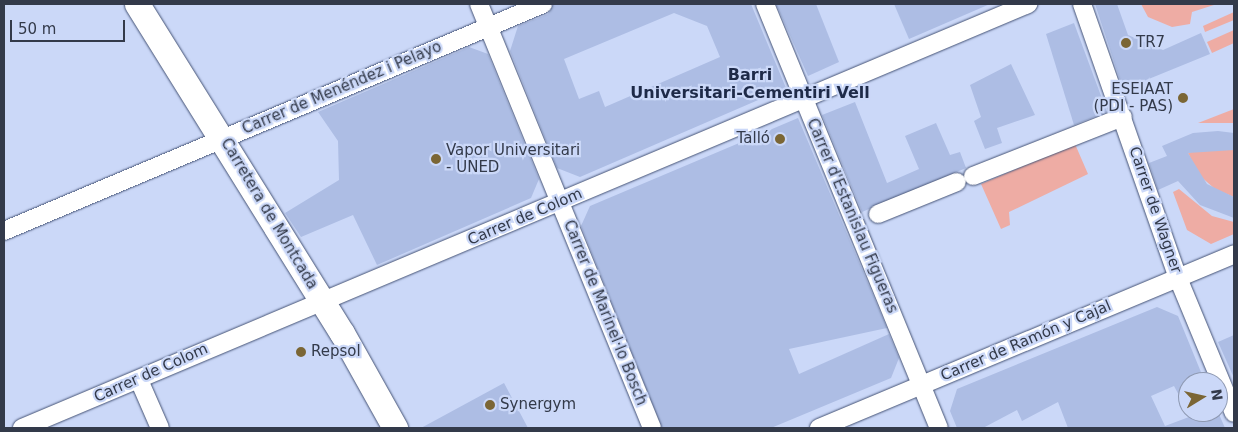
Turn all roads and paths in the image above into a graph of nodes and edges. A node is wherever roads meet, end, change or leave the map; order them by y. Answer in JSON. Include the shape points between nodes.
{"nodes":[{"id":1,"x":137,"y":4,"type":"edge"},
{"id":2,"x":479,"y":4,"type":"edge"},
{"id":3,"x":543,"y":4,"type":"edge"},
{"id":4,"x":765,"y":4,"type":"edge"},
{"id":5,"x":1028,"y":4,"type":"edge"},
{"id":6,"x":1082,"y":4,"type":"edge"},
{"id":7,"x":488,"y":26,"type":"junction"},
{"id":8,"x":802,"y":96,"type":"junction"},
{"id":9,"x":1123,"y":116,"type":"junction"},
{"id":10,"x":223,"y":138,"type":"junction"},
{"id":11,"x":973,"y":176,"type":"dead end"},
{"id":12,"x":957,"y":182,"type":"dead end"},
{"id":13,"x":560,"y":202,"type":"junction"},
{"id":14,"x":868,"y":218,"type":"junction"},
{"id":15,"x":4,"y":231,"type":"edge"},
{"id":16,"x":1234,"y":254,"type":"edge"},
{"id":17,"x":1178,"y":278,"type":"junction"},
{"id":18,"x":322,"y":303,"type":"junction"},
{"id":19,"x":139,"y":380,"type":"junction"},
{"id":20,"x":924,"y":384,"type":"junction"},
{"id":21,"x":1234,"y":413,"type":"edge"},
{"id":22,"x":22,"y":428,"type":"edge"},
{"id":23,"x":160,"y":428,"type":"edge"},
{"id":24,"x":395,"y":428,"type":"edge"},
{"id":25,"x":652,"y":428,"type":"edge"},
{"id":26,"x":818,"y":428,"type":"edge"},
{"id":27,"x":940,"y":428,"type":"edge"}],
"edges":[{"from":1,"to":10,"type":"street","name":"Carretera de Montcada"},
{"from":2,"to":7,"type":"street","name":"Carrer de Marinel·lo Bosch"},
{"from":3,"to":7,"type":"street","name":"Carrer de Menéndez i Pelayo"},
{"from":4,"to":8,"type":"street","name":"Carrer d'Estanislau Figueras"},
{"from":5,"to":8,"type":"street","name":"Carrer de Colom"},
{"from":6,"to":9,"type":"street","name":"Carrer de Wagner"},
{"from":7,"to":10,"type":"street","name":"Carrer de Menéndez i Pelayo"},
{"from":7,"to":13,"type":"street","name":"Carrer de Marinel·lo Bosch"},
{"from":8,"to":13,"type":"street","name":"Carrer de Colom"},
{"from":8,"to":14,"type":"street","name":"Carrer d'Estanislau Figueras"},
{"from":9,"to":11,"type":"street"},
{"from":9,"to":17,"type":"street","name":"Carrer de Wagner"},
{"from":10,"to":15,"type":"street","name":"Carrer de Menéndez i Pelayo"},
{"from":10,"to":18,"type":"street","name":"Carretera de Montcada"},
{"from":12,"to":14,"type":"street"},
{"from":13,"to":18,"type":"street","name":"Carrer de Colom"},
{"from":13,"to":25,"type":"street","name":"Carrer de Marinel·lo Bosch"},
{"from":14,"to":20,"type":"street","name":"Carrer d'Estanislau Figueras"},
{"from":16,"to":17,"type":"street","name":"Carrer de Ramón y Cajal"},
{"from":17,"to":20,"type":"street","name":"Carrer de Ramón y Cajal"},
{"from":17,"to":21,"type":"street","name":"Carrer de Wagner"},
{"from":18,"to":19,"type":"street","name":"Carrer de Colom","via":[[229,338]]},
{"from":18,"to":24,"type":"street","name":"Carretera de Montcada"},
{"from":19,"to":22,"type":"street","name":"Carrer de Colom"},
{"from":19,"to":23,"type":"street"},
{"from":20,"to":26,"type":"street","name":"Carrer de Ramón y Cajal"},
{"from":20,"to":27,"type":"street","name":"Carrer d'Estanislau Figueras"}]}
